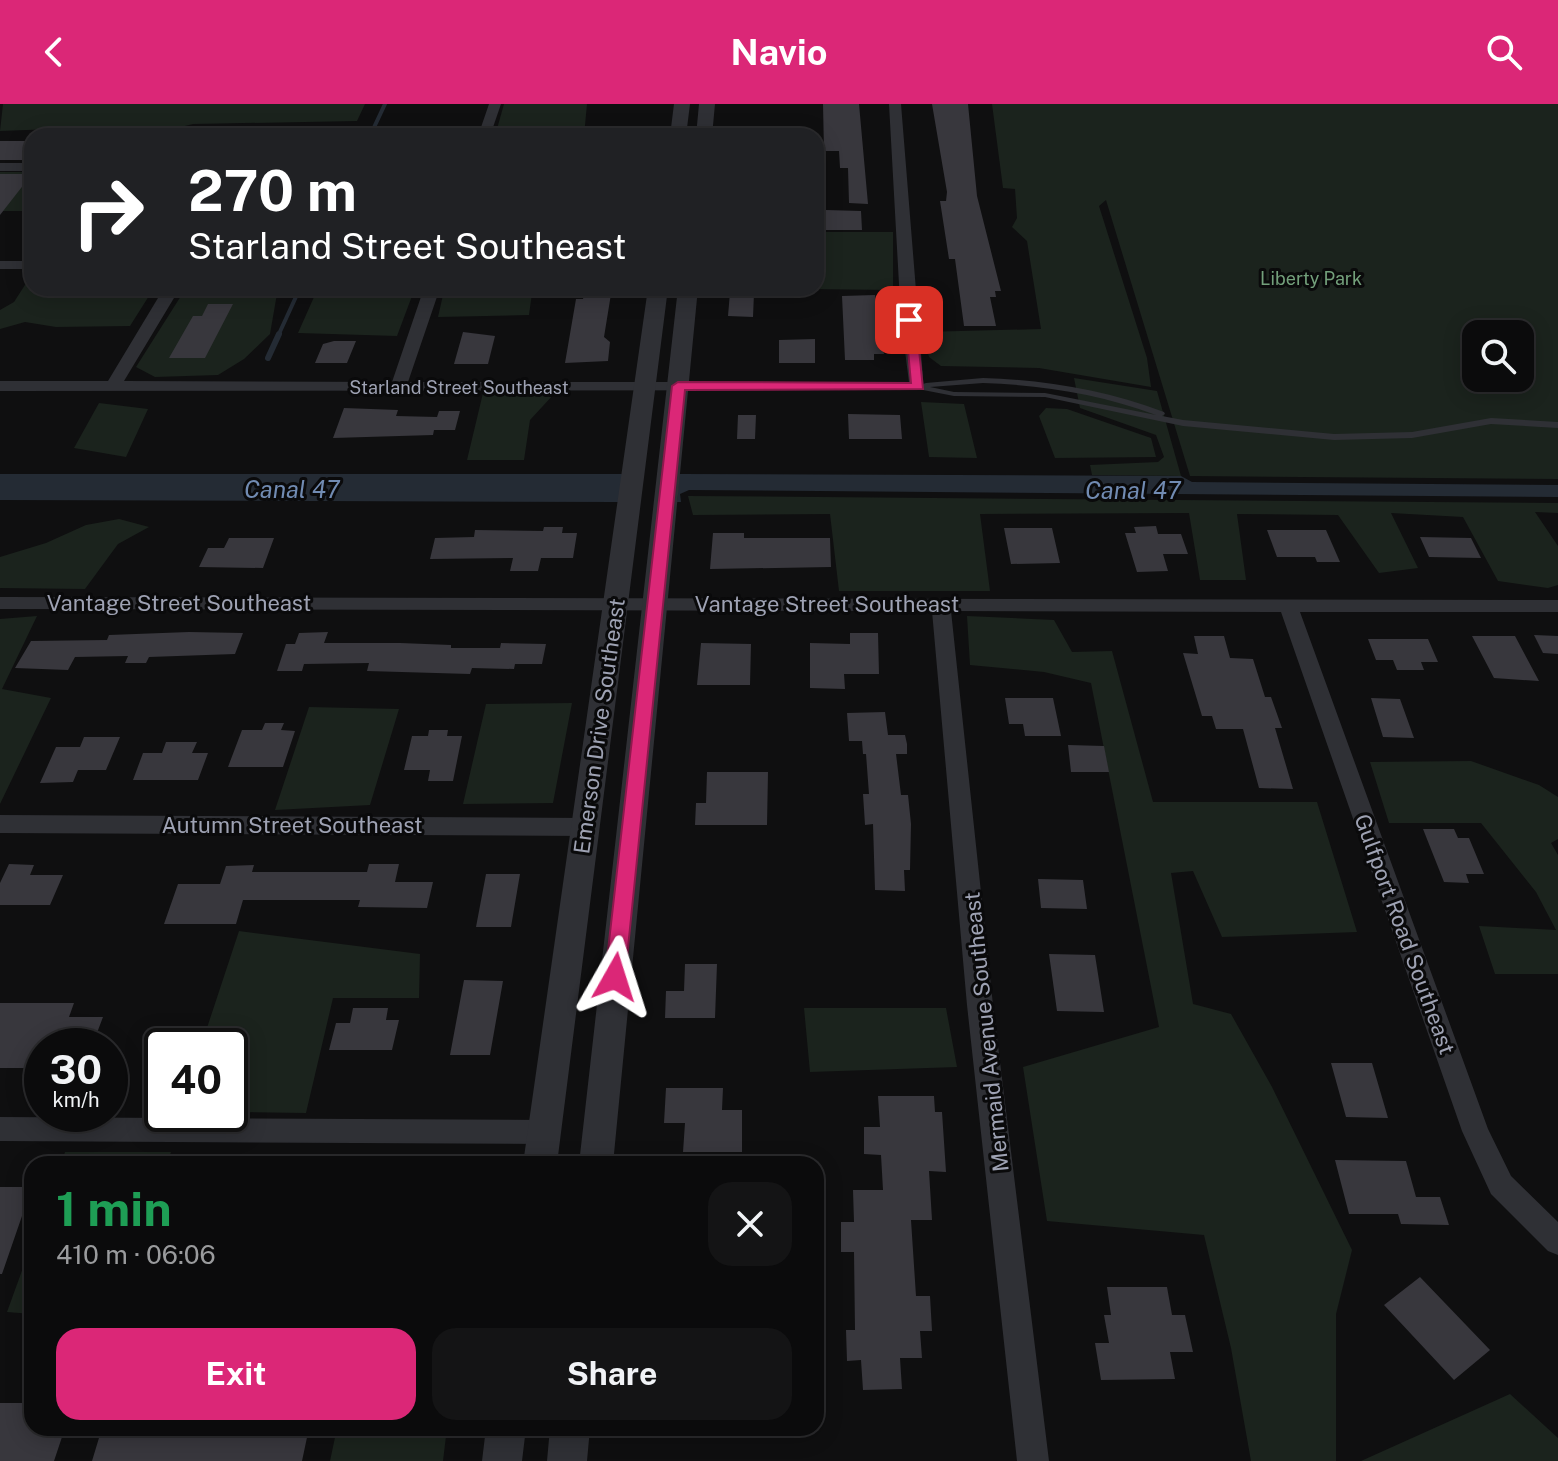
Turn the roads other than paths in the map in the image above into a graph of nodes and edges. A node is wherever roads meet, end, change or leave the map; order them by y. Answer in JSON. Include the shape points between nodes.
{"nodes":[{"id":1,"x":495,"y":104,"type":"edge"},
{"id":2,"x":682,"y":104,"type":"edge"},
{"id":3,"x":707,"y":104,"type":"edge"},
{"id":4,"x":895,"y":104,"type":"edge"},
{"id":5,"x":487,"y":128,"type":"edge"},
{"id":6,"x":679,"y":128,"type":"edge"},
{"id":7,"x":705,"y":128,"type":"edge"},
{"id":8,"x":0,"y":167,"type":"edge"},
{"id":9,"x":24,"y":167,"type":"edge"},
{"id":10,"x":0,"y":265,"type":"edge"},
{"id":11,"x":24,"y":265,"type":"edge"},
{"id":12,"x":167,"y":296,"type":"edge"},
{"id":13,"x":429,"y":296,"type":"edge"},
{"id":14,"x":657,"y":296,"type":"edge"},
{"id":15,"x":687,"y":296,"type":"edge"},
{"id":16,"x":0,"y":386,"type":"edge"},
{"id":17,"x":113,"y":386,"type":"junction"},
{"id":18,"x":645,"y":386,"type":"junction"},
{"id":19,"x":678,"y":386,"type":"junction"},
{"id":20,"x":398,"y":387,"type":"junction"},
{"id":21,"x":918,"y":387,"type":"junction"},
{"id":22,"x":1558,"y":425,"type":"edge"},
{"id":23,"x":0,"y":603,"type":"edge"},
{"id":24,"x":616,"y":604,"type":"junction"},
{"id":25,"x":656,"y":604,"type":"junction"},
{"id":26,"x":941,"y":604,"type":"junction"},
{"id":27,"x":1288,"y":605,"type":"junction"},
{"id":28,"x":1558,"y":606,"type":"edge"},
{"id":29,"x":0,"y":824,"type":"edge"},
{"id":30,"x":584,"y":827,"type":"junction"},
{"id":31,"x":0,"y":1129,"type":"edge"},
{"id":32,"x":545,"y":1132,"type":"junction"},
{"id":33,"x":541,"y":1156,"type":"edge"},
{"id":34,"x":597,"y":1156,"type":"edge"},
{"id":35,"x":1558,"y":1241,"type":"edge"},
{"id":36,"x":505,"y":1436,"type":"edge"},
{"id":37,"x":569,"y":1436,"type":"edge"},
{"id":38,"x":502,"y":1461,"type":"edge"},
{"id":39,"x":567,"y":1461,"type":"edge"},
{"id":40,"x":1033,"y":1461,"type":"edge"}],
"edges":[{"from":1,"to":5,"type":"street"},
{"from":2,"to":6,"type":"street"},
{"from":3,"to":7,"type":"street"},
{"from":4,"to":21,"type":"street"},
{"from":8,"to":9,"type":"street"},
{"from":10,"to":11,"type":"street"},
{"from":12,"to":17,"type":"street"},
{"from":13,"to":20,"type":"street"},
{"from":14,"to":18,"type":"street","name":"Emerson Drive Southeast"},
{"from":15,"to":19,"type":"street","name":"Emerson Drive Southeast"},
{"from":16,"to":17,"type":"street","name":"Starland Street Southeast"},
{"from":17,"to":20,"type":"street","name":"Starland Street Southeast"},
{"from":18,"to":19,"type":"street","name":"Starland Street Southeast"},
{"from":18,"to":20,"type":"street","name":"Starland Street Southeast"},
{"from":18,"to":24,"type":"street","name":"Emerson Drive Southeast"},
{"from":19,"to":21,"type":"street","name":"Starland Street Southeast"},
{"from":19,"to":25,"type":"street","name":"Emerson Drive Southeast"},
{"from":21,"to":22,"type":"lane","name":"Starland Street Southeast","via":[[954,394],[1045,395],[1183,423],[1334,437],[1412,435],[1491,421]]},
{"from":23,"to":24,"type":"street","name":"Vantage Street Southeast"},
{"from":24,"to":25,"type":"street","name":"Vantage Street Southeast"},
{"from":24,"to":30,"type":"street","name":"Emerson Drive Southeast"},
{"from":25,"to":26,"type":"street","name":"Vantage Street Southeast"},
{"from":25,"to":34,"type":"street","name":"Emerson Drive Southeast"},
{"from":26,"to":27,"type":"street","name":"Vantage Street Southeast"},
{"from":26,"to":40,"type":"street","name":"Mermaid Avenue Southeast","via":[[980,1005]]},
{"from":27,"to":28,"type":"street","name":"Vantage Street Southeast"},
{"from":27,"to":35,"type":"street","name":"Gulfport Road Southeast","via":[[1475,1131],[1501,1185]]},
{"from":29,"to":30,"type":"street","name":"Autumn Street Southeast"},
{"from":30,"to":32,"type":"street","name":"Emerson Drive Southeast"},
{"from":31,"to":32,"type":"street"},
{"from":32,"to":33,"type":"street","name":"Emerson Drive Southeast"},
{"from":36,"to":38,"type":"street"},
{"from":37,"to":39,"type":"street"}]}
